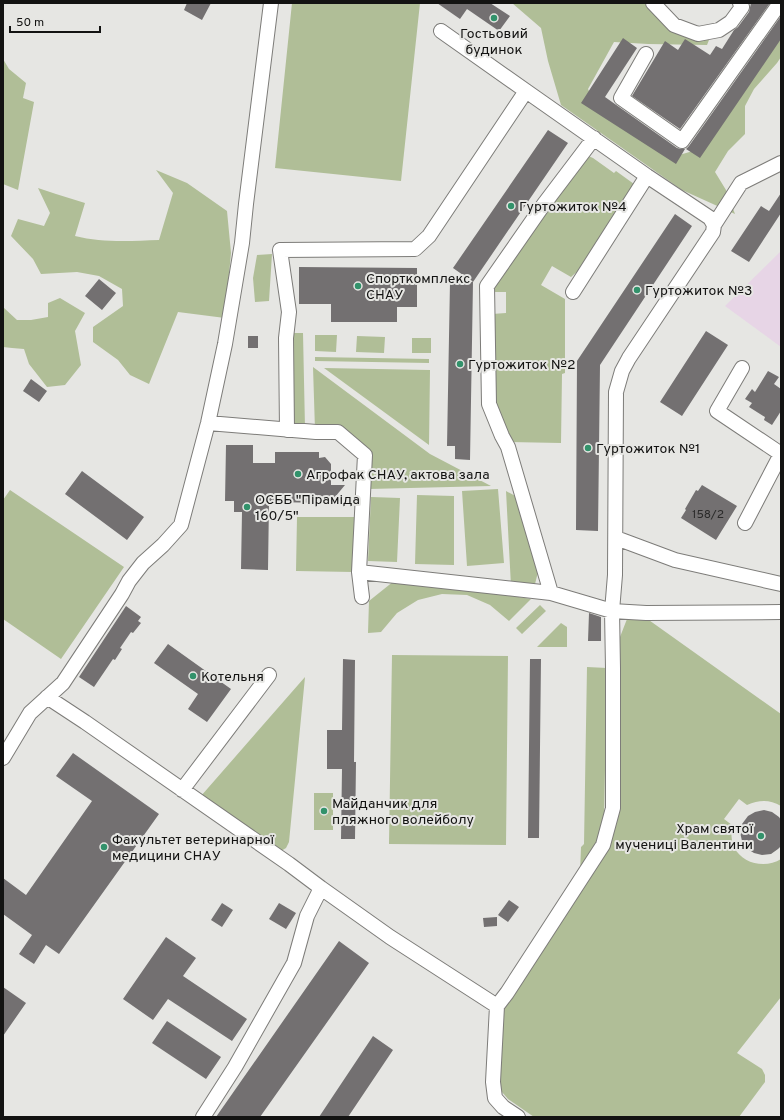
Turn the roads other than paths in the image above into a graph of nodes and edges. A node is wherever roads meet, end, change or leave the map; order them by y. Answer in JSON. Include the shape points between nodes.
{"nodes":[{"id":1,"x":271,"y":3,"type":"edge"},
{"id":2,"x":653,"y":3,"type":"edge"},
{"id":3,"x":780,"y":3,"type":"edge"},
{"id":4,"x":742,"y":4,"type":"edge"},
{"id":5,"x":441,"y":31,"type":"dead end"},
{"id":6,"x":646,"y":54,"type":"dead end"},
{"id":7,"x":526,"y":91,"type":"junction"},
{"id":8,"x":594,"y":138,"type":"junction"},
{"id":9,"x":781,"y":163,"type":"edge"},
{"id":10,"x":648,"y":176,"type":"junction"},
{"id":11,"x":714,"y":225,"type":"junction"},
{"id":12,"x":573,"y":292,"type":"dead end"},
{"id":13,"x":742,"y":368,"type":"dead end"},
{"id":14,"x":208,"y":423,"type":"junction"},
{"id":15,"x":287,"y":430,"type":"junction"},
{"id":16,"x":781,"y":454,"type":"edge"},
{"id":17,"x":745,"y":524,"type":"dead end"},
{"id":18,"x":616,"y":538,"type":"junction"},
{"id":19,"x":359,"y":572,"type":"junction"},
{"id":20,"x":781,"y":584,"type":"edge"},
{"id":21,"x":551,"y":593,"type":"junction"},
{"id":22,"x":362,"y":597,"type":"dead end"},
{"id":23,"x":612,"y":611,"type":"junction"},
{"id":24,"x":781,"y":612,"type":"edge"},
{"id":25,"x":269,"y":675,"type":"dead end"},
{"id":26,"x":47,"y":697,"type":"junction"},
{"id":27,"x":3,"y":758,"type":"edge"},
{"id":28,"x":182,"y":790,"type":"junction"},
{"id":29,"x":321,"y":888,"type":"junction"},
{"id":30,"x":497,"y":1006,"type":"junction"},
{"id":31,"x":203,"y":1117,"type":"edge"},
{"id":32,"x":518,"y":1117,"type":"edge"}],
"edges":[{"from":1,"to":14,"type":"lane","via":[[242,243],[225,344]]},
{"from":2,"to":4,"type":"lane","via":[[674,25],[698,34],[719,30],[731,22]]},
{"from":3,"to":6,"type":"lane","via":[[682,141],[621,98]]},
{"from":5,"to":7,"type":"lane"},
{"from":7,"to":8,"type":"lane"},
{"from":7,"to":15,"type":"lane","via":[[429,236],[415,249],[280,250],[289,312],[286,338]]},
{"from":8,"to":10,"type":"lane"},
{"from":8,"to":21,"type":"lane","via":[[487,286],[489,404],[508,446]]},
{"from":9,"to":11,"type":"lane","via":[[741,183]]},
{"from":10,"to":11,"type":"lane","via":[[710,218]]},
{"from":10,"to":12,"type":"lane"},
{"from":11,"to":18,"type":"lane","via":[[713,232],[622,371],[616,392]]},
{"from":13,"to":16,"type":"lane","via":[[718,411]]},
{"from":14,"to":15,"type":"lane"},
{"from":14,"to":26,"type":"lane","via":[[181,525],[143,563],[63,683]]},
{"from":15,"to":19,"type":"lane","via":[[338,432],[366,455]]},
{"from":16,"to":17,"type":"lane"},
{"from":18,"to":20,"type":"lane","via":[[675,560]]},
{"from":18,"to":23,"type":"lane","via":[[616,576]]},
{"from":19,"to":21,"type":"lane"},
{"from":19,"to":22,"type":"lane"},
{"from":21,"to":23,"type":"lane"},
{"from":23,"to":24,"type":"lane"},
{"from":23,"to":30,"type":"lane","via":[[613,808],[603,845]]},
{"from":25,"to":28,"type":"lane"},
{"from":26,"to":27,"type":"lane","via":[[30,713]]},
{"from":26,"to":28,"type":"lane"},
{"from":28,"to":29,"type":"lane"},
{"from":29,"to":30,"type":"lane","via":[[390,937]]},
{"from":29,"to":31,"type":"lane","via":[[307,916],[294,963],[235,1067]]},
{"from":30,"to":32,"type":"lane","via":[[492,1082],[495,1098]]}]}
